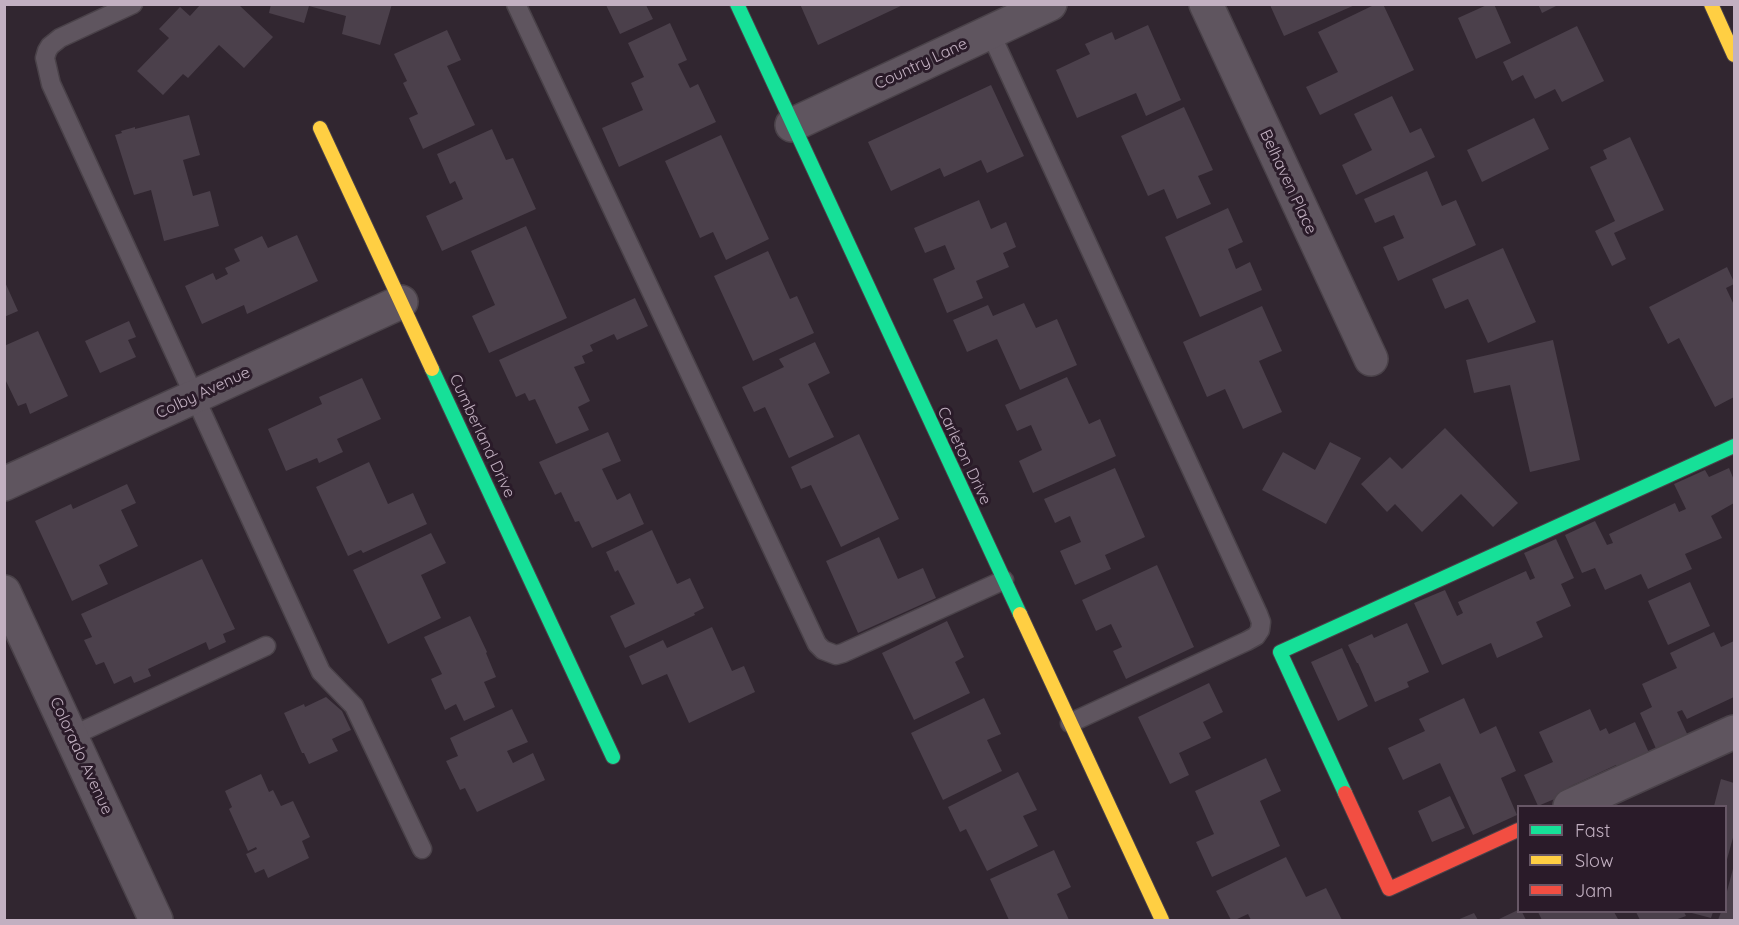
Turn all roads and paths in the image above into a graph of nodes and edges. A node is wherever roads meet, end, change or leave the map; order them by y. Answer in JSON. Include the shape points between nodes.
{"nodes":[{"id":1,"x":133,"y":4,"type":"edge"},
{"id":2,"x":516,"y":4,"type":"edge"},
{"id":3,"x":736,"y":4,"type":"edge"},
{"id":4,"x":1050,"y":4,"type":"edge"},
{"id":5,"x":1206,"y":4,"type":"edge"},
{"id":6,"x":1711,"y":4,"type":"edge"},
{"id":7,"x":990,"y":32,"type":"junction"},
{"id":8,"x":1734,"y":55,"type":"edge"},
{"id":9,"x":792,"y":124,"type":"junction"},
{"id":10,"x":320,"y":128,"type":"dead end"},
{"id":11,"x":401,"y":302,"type":"junction"},
{"id":12,"x":1371,"y":359,"type":"dead end"},
{"id":13,"x":194,"y":397,"type":"junction"},
{"id":14,"x":1734,"y":446,"type":"edge"},
{"id":15,"x":4,"y":484,"type":"edge"},
{"id":16,"x":1004,"y":580,"type":"junction"},
{"id":17,"x":4,"y":592,"type":"edge"},
{"id":18,"x":266,"y":646,"type":"dead end"},
{"id":19,"x":1070,"y":723,"type":"junction"},
{"id":20,"x":1734,"y":732,"type":"edge"},
{"id":21,"x":72,"y":736,"type":"junction"},
{"id":22,"x":613,"y":757,"type":"dead end"},
{"id":23,"x":1574,"y":805,"type":"edge"},
{"id":24,"x":1517,"y":830,"type":"edge"},
{"id":25,"x":422,"y":849,"type":"dead end"},
{"id":26,"x":156,"y":921,"type":"edge"},
{"id":27,"x":1162,"y":921,"type":"edge"}],
"edges":[{"from":1,"to":13,"type":"lane","via":[[55,41],[46,51],[46,66],[55,95]]},
{"from":2,"to":16,"type":"lane","via":[[817,644],[836,655],[843,653]]},
{"from":3,"to":9,"type":"street","name":"Carleton Drive"},
{"from":4,"to":7,"type":"street","name":"Country Lane"},
{"from":5,"to":12,"type":"street","name":"Belhaven Place"},
{"from":6,"to":8,"type":"street"},
{"from":7,"to":9,"type":"street","name":"Country Lane"},
{"from":7,"to":19,"type":"lane","via":[[1261,622],[1256,636],[1247,641]]},
{"from":9,"to":16,"type":"street","name":"Carleton Drive"},
{"from":10,"to":11,"type":"street","name":"Cumberland Drive"},
{"from":11,"to":13,"type":"street","name":"Colby Avenue"},
{"from":11,"to":22,"type":"street","name":"Cumberland Drive"},
{"from":13,"to":15,"type":"street","name":"Colby Avenue"},
{"from":13,"to":25,"type":"lane","via":[[321,672],[354,706]]},
{"from":14,"to":24,"type":"street","via":[[1280,652],[1389,889]]},
{"from":16,"to":19,"type":"street","name":"Carleton Drive"},
{"from":17,"to":21,"type":"street","name":"Colorado Avenue"},
{"from":18,"to":21,"type":"lane"},
{"from":19,"to":27,"type":"street","name":"Carleton Drive"},
{"from":20,"to":23,"type":"street"},
{"from":21,"to":26,"type":"street","name":"Colorado Avenue"}]}
